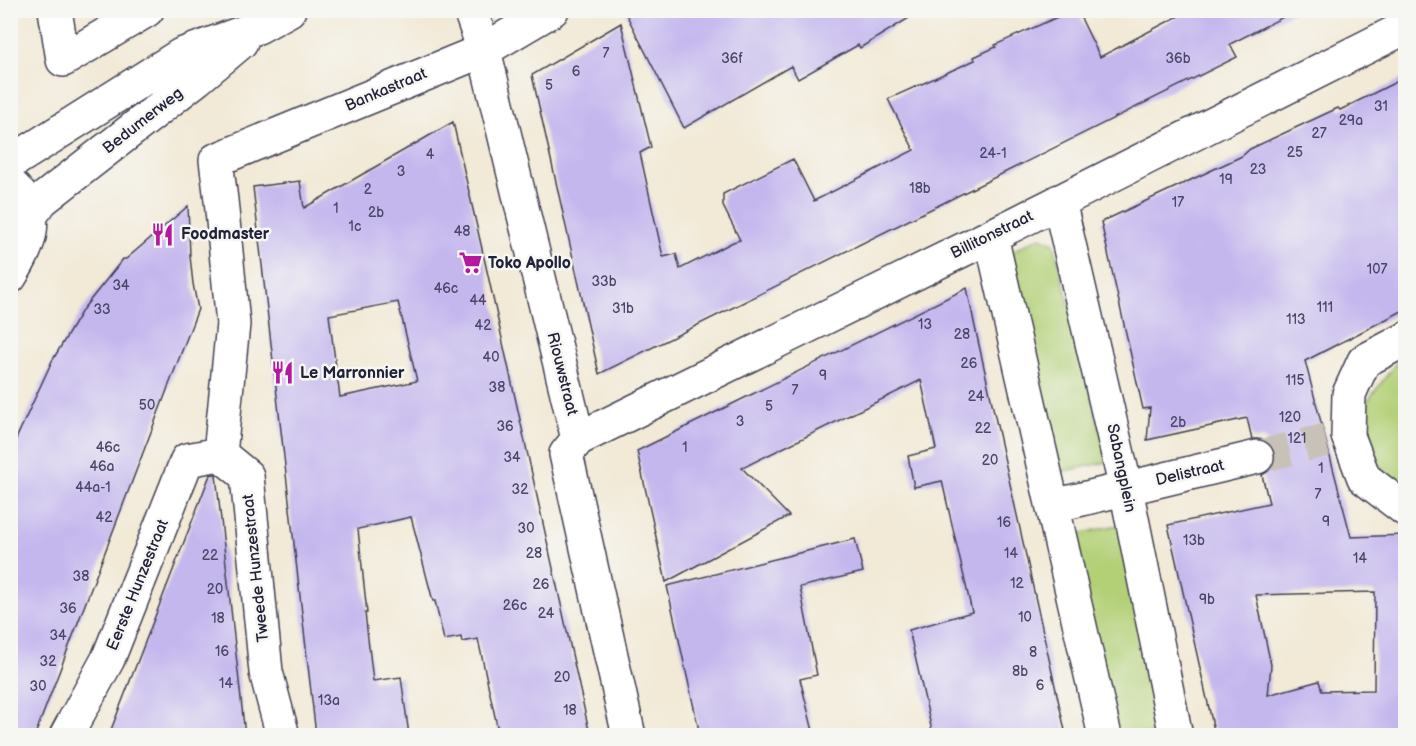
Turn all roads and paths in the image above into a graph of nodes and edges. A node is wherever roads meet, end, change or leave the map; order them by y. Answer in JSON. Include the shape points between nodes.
{"nodes":[{"id":1,"x":55,"y":10,"type":"edge"},
{"id":2,"x":147,"y":10,"type":"edge"},
{"id":3,"x":290,"y":10,"type":"edge"},
{"id":4,"x":470,"y":10,"type":"edge"},
{"id":5,"x":552,"y":10,"type":"edge"},
{"id":6,"x":258,"y":27,"type":"junction"},
{"id":7,"x":1406,"y":27,"type":"edge"},
{"id":8,"x":484,"y":50,"type":"junction"},
{"id":9,"x":10,"y":163,"type":"edge"},
{"id":10,"x":10,"y":184,"type":"edge"},
{"id":11,"x":1059,"y":201,"type":"junction"},
{"id":12,"x":30,"y":216,"type":"junction"},
{"id":13,"x":991,"y":236,"type":"junction"},
{"id":14,"x":10,"y":277,"type":"edge"},
{"id":15,"x":1406,"y":339,"type":"edge"},
{"id":16,"x":578,"y":439,"type":"junction"},
{"id":17,"x":220,"y":454,"type":"junction"},
{"id":18,"x":1257,"y":457,"type":"tunnel mouth"},
{"id":19,"x":1126,"y":489,"type":"junction"},
{"id":20,"x":1053,"y":506,"type":"junction"},
{"id":21,"x":1406,"y":510,"type":"edge"},
{"id":22,"x":66,"y":735,"type":"edge"},
{"id":23,"x":283,"y":735,"type":"edge"},
{"id":24,"x":629,"y":735,"type":"edge"},
{"id":25,"x":1105,"y":735,"type":"edge"},
{"id":26,"x":1176,"y":735,"type":"edge"}],
"edges":[{"from":1,"to":2,"type":"street","via":[[63,60]]},
{"from":3,"to":6,"type":"street","name":"Bedumerweg"},
{"from":4,"to":8,"type":"street","name":"Riouwstraat"},
{"from":5,"to":8,"type":"street","name":"Bankastraat"},
{"from":6,"to":9,"type":"street","name":"Bedumerweg","via":[[181,56]]},
{"from":6,"to":12,"type":"street","name":"Bedumerweg","via":[[42,200]]},
{"from":7,"to":11,"type":"street","name":"Billitonstraat"},
{"from":8,"to":16,"type":"street","name":"Riouwstraat"},
{"from":8,"to":17,"type":"street","name":"Bankastraat","via":[[216,160],[233,324]]},
{"from":10,"to":12,"type":"street","via":[[27,204]]},
{"from":11,"to":13,"type":"street","name":"Billitonstraat"},
{"from":11,"to":19,"type":"street","name":"Sabangplein"},
{"from":12,"to":14,"type":"street","via":[[30,238]]},
{"from":13,"to":16,"type":"street","name":"Billitonstraat"},
{"from":13,"to":20,"type":"street"},
{"from":15,"to":21,"type":"street","via":[[1364,361],[1348,394],[1337,438],[1364,478]]},
{"from":16,"to":24,"type":"street","name":"Riouwstraat","via":[[566,454]]},
{"from":17,"to":22,"type":"street","name":"Eerste Hunzestraat","via":[[187,460],[108,659]]},
{"from":17,"to":23,"type":"street","name":"Tweede Hunzestraat","via":[[247,476],[266,672]]},
{"from":18,"to":19,"type":"street","name":"Delistraat"},
{"from":19,"to":20,"type":"street","name":"Delistraat"},
{"from":19,"to":26,"type":"street","name":"Sabangplein"},
{"from":20,"to":25,"type":"street"}]}
